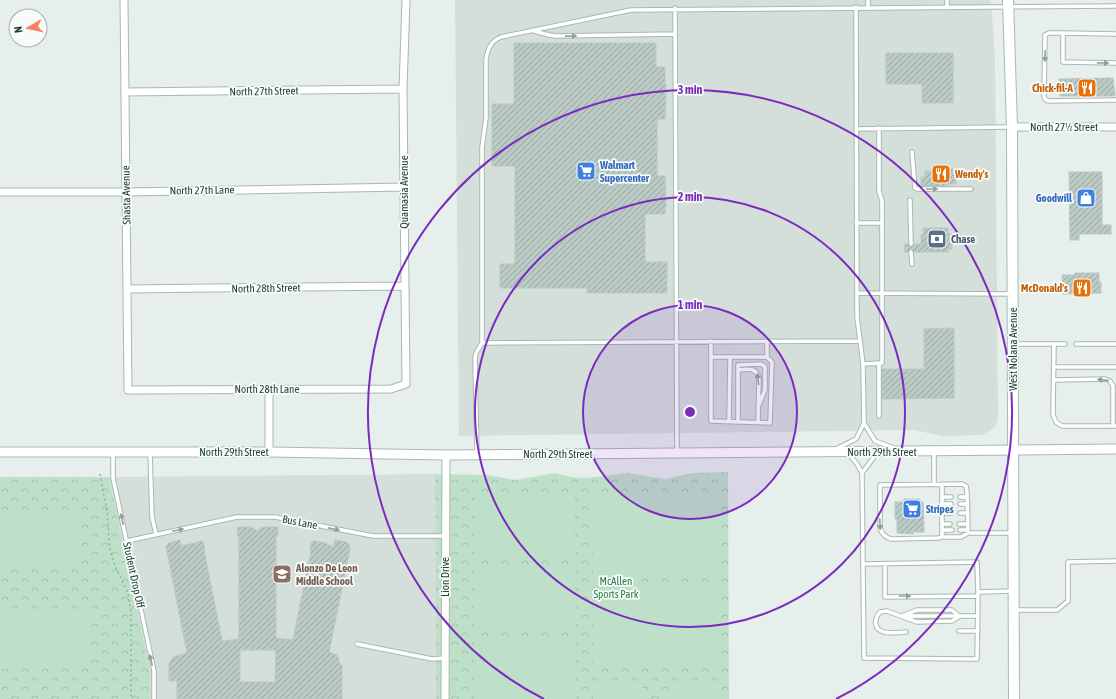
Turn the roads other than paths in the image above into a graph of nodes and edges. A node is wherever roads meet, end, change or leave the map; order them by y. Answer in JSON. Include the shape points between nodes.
{"nodes":[{"id":1,"x":124,"y":0,"type":"edge"},
{"id":2,"x":406,"y":0,"type":"edge"},
{"id":3,"x":868,"y":0,"type":"edge"},
{"id":4,"x":947,"y":0,"type":"edge"},
{"id":5,"x":1008,"y":3,"type":"edge"},
{"id":6,"x":1116,"y":6,"type":"edge"},
{"id":7,"x":856,"y":7,"type":"junction"},
{"id":8,"x":868,"y":7,"type":"junction"},
{"id":9,"x":947,"y":7,"type":"junction"},
{"id":10,"x":675,"y":8,"type":"junction"},
{"id":11,"x":533,"y":30,"type":"junction"},
{"id":12,"x":1063,"y":33,"type":"junction"},
{"id":13,"x":675,"y":34,"type":"junction"},
{"id":14,"x":1116,"y":34,"type":"edge"},
{"id":15,"x":1116,"y":63,"type":"edge"},
{"id":16,"x":403,"y":89,"type":"junction"},
{"id":17,"x":125,"y":92,"type":"junction"},
{"id":18,"x":1116,"y":100,"type":"edge"},
{"id":19,"x":1012,"y":127,"type":"junction"},
{"id":20,"x":1116,"y":127,"type":"edge"},
{"id":21,"x":856,"y":128,"type":"junction"},
{"id":22,"x":879,"y":128,"type":"junction"},
{"id":23,"x":912,"y":152,"type":"dead end"},
{"id":24,"x":404,"y":187,"type":"junction"},
{"id":25,"x":971,"y":189,"type":"dead end"},
{"id":26,"x":0,"y":192,"type":"edge"},
{"id":27,"x":126,"y":192,"type":"junction"},
{"id":28,"x":910,"y":200,"type":"dead end"},
{"id":29,"x":856,"y":223,"type":"junction"},
{"id":30,"x":882,"y":223,"type":"junction"},
{"id":31,"x":911,"y":244,"type":"dead end"},
{"id":32,"x":911,"y":252,"type":"dead end"},
{"id":33,"x":912,"y":264,"type":"dead end"},
{"id":34,"x":404,"y":286,"type":"junction"},
{"id":35,"x":127,"y":289,"type":"junction"},
{"id":36,"x":857,"y":293,"type":"junction"},
{"id":37,"x":882,"y":293,"type":"junction"},
{"id":38,"x":1013,"y":294,"type":"junction"},
{"id":39,"x":676,"y":341,"type":"junction"},
{"id":40,"x":711,"y":341,"type":"junction"},
{"id":41,"x":767,"y":341,"type":"junction"},
{"id":42,"x":860,"y":341,"type":"junction"},
{"id":43,"x":482,"y":343,"type":"junction"},
{"id":44,"x":1013,"y":344,"type":"junction"},
{"id":45,"x":1054,"y":344,"type":"junction"},
{"id":46,"x":1065,"y":344,"type":"dead end"},
{"id":47,"x":1076,"y":344,"type":"dead end"},
{"id":48,"x":1116,"y":344,"type":"edge"},
{"id":49,"x":711,"y":357,"type":"junction"},
{"id":50,"x":730,"y":357,"type":"junction"},
{"id":51,"x":767,"y":357,"type":"junction"},
{"id":52,"x":879,"y":363,"type":"junction"},
{"id":53,"x":863,"y":364,"type":"junction"},
{"id":54,"x":1116,"y":366,"type":"edge"},
{"id":55,"x":1054,"y":367,"type":"junction"},
{"id":56,"x":738,"y":370,"type":"junction"},
{"id":57,"x":1054,"y":380,"type":"junction"},
{"id":58,"x":406,"y":384,"type":"joint"},
{"id":59,"x":269,"y":389,"type":"junction"},
{"id":60,"x":128,"y":390,"type":"joint"},
{"id":61,"x":758,"y":407,"type":"junction"},
{"id":62,"x":880,"y":416,"type":"dead end"},
{"id":63,"x":729,"y":422,"type":"junction"},
{"id":64,"x":738,"y":422,"type":"junction"},
{"id":65,"x":758,"y":422,"type":"junction"},
{"id":66,"x":864,"y":423,"type":"junction"},
{"id":67,"x":1115,"y":426,"type":"edge"},
{"id":68,"x":1116,"y":449,"type":"edge"},
{"id":69,"x":1014,"y":450,"type":"junction"},
{"id":70,"x":904,"y":451,"type":"junction"},
{"id":71,"x":934,"y":451,"type":"junction"},
{"id":72,"x":0,"y":452,"type":"edge"},
{"id":73,"x":113,"y":452,"type":"junction"},
{"id":74,"x":150,"y":452,"type":"junction"},
{"id":75,"x":269,"y":452,"type":"junction"},
{"id":76,"x":830,"y":452,"type":"junction"},
{"id":77,"x":847,"y":452,"type":"junction"},
{"id":78,"x":879,"y":452,"type":"junction"},
{"id":79,"x":677,"y":453,"type":"junction"},
{"id":80,"x":446,"y":455,"type":"junction"},
{"id":81,"x":477,"y":455,"type":"junction"},
{"id":82,"x":862,"y":473,"type":"junction"},
{"id":83,"x":934,"y":484,"type":"junction"},
{"id":84,"x":942,"y":484,"type":"junction"},
{"id":85,"x":951,"y":497,"type":"dead end"},
{"id":86,"x":960,"y":497,"type":"dead end"},
{"id":87,"x":967,"y":497,"type":"junction"},
{"id":88,"x":942,"y":498,"type":"junction"},
{"id":89,"x":942,"y":504,"type":"junction"},
{"id":90,"x":951,"y":504,"type":"dead end"},
{"id":91,"x":960,"y":504,"type":"dead end"},
{"id":92,"x":968,"y":504,"type":"junction"},
{"id":93,"x":951,"y":513,"type":"dead end"},
{"id":94,"x":960,"y":513,"type":"dead end"},
{"id":95,"x":968,"y":513,"type":"junction"},
{"id":96,"x":942,"y":514,"type":"junction"},
{"id":97,"x":942,"y":524,"type":"junction"},
{"id":98,"x":950,"y":524,"type":"dead end"},
{"id":99,"x":959,"y":524,"type":"dead end"},
{"id":100,"x":968,"y":524,"type":"junction"},
{"id":101,"x":942,"y":530,"type":"junction"},
{"id":102,"x":952,"y":530,"type":"dead end"},
{"id":103,"x":960,"y":530,"type":"dead end"},
{"id":104,"x":968,"y":531,"type":"junction"},
{"id":105,"x":1014,"y":533,"type":"junction"},
{"id":106,"x":156,"y":534,"type":"junction"},
{"id":107,"x":446,"y":536,"type":"junction"},
{"id":108,"x":942,"y":537,"type":"junction"},
{"id":109,"x":127,"y":541,"type":"junction"},
{"id":110,"x":1116,"y":561,"type":"edge"},
{"id":111,"x":863,"y":564,"type":"junction"},
{"id":112,"x":885,"y":564,"type":"junction"},
{"id":113,"x":1014,"y":591,"type":"junction"},
{"id":114,"x":977,"y":594,"type":"junction"},
{"id":115,"x":1014,"y":610,"type":"junction"},
{"id":116,"x":901,"y":616,"type":"junction"},
{"id":117,"x":960,"y":616,"type":"junction"},
{"id":118,"x":978,"y":616,"type":"junction"},
{"id":119,"x":959,"y":631,"type":"dead end"},
{"id":120,"x":978,"y":631,"type":"junction"},
{"id":121,"x":906,"y":632,"type":"dead end"},
{"id":122,"x":356,"y":644,"type":"dead end"},
{"id":123,"x":445,"y":658,"type":"junction"},
{"id":124,"x":154,"y":699,"type":"edge"},
{"id":125,"x":445,"y":699,"type":"edge"},
{"id":126,"x":1014,"y":699,"type":"edge"}],
"edges":[{"from":1,"to":17,"type":"street","name":"Shasta Avenue"},
{"from":2,"to":16,"type":"street","name":"Quamasia Avenue"},
{"from":3,"to":8,"type":"lane"},
{"from":4,"to":9,"type":"lane"},
{"from":5,"to":6,"type":"lane"},
{"from":5,"to":9,"type":"lane"},
{"from":5,"to":19,"type":"main road","name":"West Nolana Avenue"},
{"from":7,"to":8,"type":"lane"},
{"from":7,"to":10,"type":"lane"},
{"from":7,"to":21,"type":"lane"},
{"from":8,"to":9,"type":"lane"},
{"from":10,"to":11,"type":"lane","via":[[631,10]]},
{"from":10,"to":13,"type":"lane"},
{"from":11,"to":13,"type":"lane","one_way":true,"via":[[556,36]]},
{"from":11,"to":43,"type":"lane","via":[[495,40],[486,59],[486,118],[482,148]]},
{"from":12,"to":14,"type":"lane"},
{"from":12,"to":15,"type":"lane","one_way":true,"via":[[1063,62]]},
{"from":12,"to":18,"type":"lane","one_way":true,"via":[[1045,35],[1046,99]]},
{"from":13,"to":39,"type":"lane"},
{"from":16,"to":17,"type":"street","name":"North 27th Street"},
{"from":16,"to":24,"type":"street","name":"Quamasia Avenue"},
{"from":17,"to":27,"type":"street","name":"Shasta Avenue"},
{"from":19,"to":20,"type":"street","name":"North 27½ Street"},
{"from":19,"to":22,"type":"lane"},
{"from":19,"to":38,"type":"main road","name":"West Nolana Avenue"},
{"from":21,"to":22,"type":"lane"},
{"from":21,"to":29,"type":"lane"},
{"from":22,"to":30,"type":"lane"},
{"from":23,"to":25,"type":"lane","one_way":true,"via":[[915,188]]},
{"from":24,"to":27,"type":"street","name":"North 27th Lane"},
{"from":24,"to":34,"type":"street","name":"Quamasia Avenue"},
{"from":26,"to":27,"type":"street","name":"North 27th Lane"},
{"from":27,"to":35,"type":"street","name":"Shasta Avenue"},
{"from":28,"to":31,"type":"lane"},
{"from":29,"to":30,"type":"lane"},
{"from":29,"to":36,"type":"lane"},
{"from":30,"to":37,"type":"lane"},
{"from":32,"to":33,"type":"lane"},
{"from":34,"to":35,"type":"street","name":"North 28th Street"},
{"from":34,"to":58,"type":"street","name":"Quamasia Avenue"},
{"from":35,"to":60,"type":"street","name":"Shasta Avenue"},
{"from":36,"to":37,"type":"lane"},
{"from":36,"to":42,"type":"lane"},
{"from":37,"to":38,"type":"lane"},
{"from":37,"to":52,"type":"lane","via":[[882,363]]},
{"from":38,"to":44,"type":"main road","name":"West Nolana Avenue"},
{"from":39,"to":40,"type":"lane"},
{"from":39,"to":43,"type":"lane"},
{"from":39,"to":79,"type":"lane"},
{"from":40,"to":41,"type":"lane"},
{"from":40,"to":49,"type":"lane"},
{"from":41,"to":42,"type":"lane"},
{"from":41,"to":51,"type":"lane"},
{"from":42,"to":53,"type":"lane"},
{"from":43,"to":81,"type":"lane","via":[[475,359]]},
{"from":44,"to":45,"type":"lane"},
{"from":44,"to":69,"type":"main road","name":"West Nolana Avenue"},
{"from":45,"to":46,"type":"lane"},
{"from":45,"to":55,"type":"lane"},
{"from":47,"to":48,"type":"lane"},
{"from":49,"to":50,"type":"lane"},
{"from":49,"to":63,"type":"lane","via":[[711,421]]},
{"from":50,"to":51,"type":"lane"},
{"from":50,"to":63,"type":"lane"},
{"from":51,"to":65,"type":"lane","via":[[772,362],[770,422]]},
{"from":52,"to":53,"type":"lane"},
{"from":52,"to":62,"type":"lane"},
{"from":53,"to":66,"type":"lane"},
{"from":54,"to":55,"type":"lane"},
{"from":55,"to":57,"type":"lane"},
{"from":61,"to":56,"type":"lane","one_way":true,"via":[[757,372],[753,369]]},
{"from":56,"to":61,"type":"lane","via":[[738,365],[761,364],[765,368],[765,390]]},
{"from":56,"to":64,"type":"lane"},
{"from":67,"to":57,"type":"lane","one_way":true,"via":[[1113,386],[1110,381]]},
{"from":57,"to":67,"type":"lane","via":[[1053,415],[1056,422],[1062,426]]},
{"from":58,"to":59,"type":"street","name":"North 28th Lane","via":[[390,388]]},
{"from":59,"to":60,"type":"street","name":"North 28th Lane"},
{"from":59,"to":75,"type":"street"},
{"from":61,"to":65,"type":"lane"},
{"from":63,"to":64,"type":"lane"},
{"from":64,"to":65,"type":"lane"},
{"from":66,"to":70,"type":"lane","via":[[875,441]]},
{"from":66,"to":76,"type":"lane","via":[[856,439]]},
{"from":68,"to":69,"type":"street","name":"North 29th Street"},
{"from":69,"to":71,"type":"street","name":"North 29th Street"},
{"from":69,"to":105,"type":"main road","name":"West Nolana Avenue"},
{"from":70,"to":71,"type":"street","name":"North 29th Street"},
{"from":70,"to":78,"type":"street","name":"North 29th Street"},
{"from":71,"to":83,"type":"lane"},
{"from":72,"to":73,"type":"street","name":"North 29th Street"},
{"from":73,"to":74,"type":"street","name":"North 29th Street"},
{"from":109,"to":73,"type":"lane","name":"Student Drop Off","one_way":true,"via":[[113,478]]},
{"from":74,"to":75,"type":"street","name":"North 29th Street"},
{"from":74,"to":106,"type":"lane","via":[[152,517]]},
{"from":75,"to":80,"type":"street","name":"North 29th Street"},
{"from":76,"to":77,"type":"street","name":"North 29th Street"},
{"from":76,"to":79,"type":"street","name":"North 29th Street"},
{"from":77,"to":78,"type":"street","name":"North 29th Street"},
{"from":77,"to":82,"type":"lane"},
{"from":78,"to":82,"type":"lane"},
{"from":79,"to":81,"type":"street","name":"North 29th Street"},
{"from":80,"to":81,"type":"street","name":"North 29th Street"},
{"from":80,"to":107,"type":"street","name":"Lion Drive"},
{"from":82,"to":111,"type":"lane"},
{"from":83,"to":84,"type":"lane"},
{"from":83,"to":108,"type":"lane","one_way":true,"via":[[880,485],[880,527],[885,537],[891,539]]},
{"from":84,"to":87,"type":"lane","via":[[966,486]]},
{"from":84,"to":88,"type":"lane"},
{"from":85,"to":88,"type":"lane"},
{"from":86,"to":87,"type":"lane"},
{"from":87,"to":92,"type":"lane"},
{"from":88,"to":89,"type":"lane"},
{"from":89,"to":90,"type":"lane"},
{"from":89,"to":96,"type":"lane"},
{"from":91,"to":92,"type":"lane"},
{"from":92,"to":95,"type":"lane"},
{"from":93,"to":96,"type":"lane"},
{"from":94,"to":95,"type":"lane"},
{"from":95,"to":100,"type":"lane"},
{"from":96,"to":97,"type":"lane"},
{"from":97,"to":98,"type":"lane"},
{"from":97,"to":101,"type":"lane"},
{"from":99,"to":100,"type":"lane"},
{"from":100,"to":104,"type":"lane"},
{"from":101,"to":102,"type":"lane"},
{"from":101,"to":108,"type":"lane"},
{"from":103,"to":104,"type":"lane"},
{"from":104,"to":105,"type":"lane"},
{"from":104,"to":108,"type":"lane","via":[[961,537]]},
{"from":105,"to":113,"type":"main road","name":"West Nolana Avenue"},
{"from":106,"to":107,"type":"lane","name":"Bus Lane","one_way":true,"via":[[237,517],[275,517],[373,536]]},
{"from":106,"to":109,"type":"lane","name":"Bus Lane"},
{"from":107,"to":123,"type":"street","name":"Lion Drive"},
{"from":124,"to":109,"type":"lane","name":"Student Drop Off","one_way":true,"via":[[154,671]]},
{"from":110,"to":115,"type":"lane","via":[[1068,562],[1068,601],[1057,610]]},
{"from":111,"to":112,"type":"lane"},
{"from":111,"to":120,"type":"lane","via":[[864,658],[978,659]]},
{"from":112,"to":114,"type":"lane","via":[[977,562]]},
{"from":112,"to":114,"type":"lane","one_way":true,"via":[[885,597]]},
{"from":113,"to":114,"type":"lane"},
{"from":113,"to":115,"type":"main road","name":"West Nolana Avenue"},
{"from":114,"to":118,"type":"lane"},
{"from":115,"to":126,"type":"main road","name":"West Nolana Avenue"},
{"from":116,"to":117,"type":"lane"},
{"from":116,"to":117,"type":"lane","via":[[917,622],[952,621]]},
{"from":116,"to":121,"type":"lane","via":[[887,611],[880,612],[875,617],[875,623],[878,629],[884,632]]},
{"from":117,"to":118,"type":"lane"},
{"from":118,"to":120,"type":"lane"},
{"from":119,"to":120,"type":"lane"},
{"from":122,"to":123,"type":"lane","via":[[432,659]]},
{"from":123,"to":125,"type":"street","name":"Lion Drive"}]}
